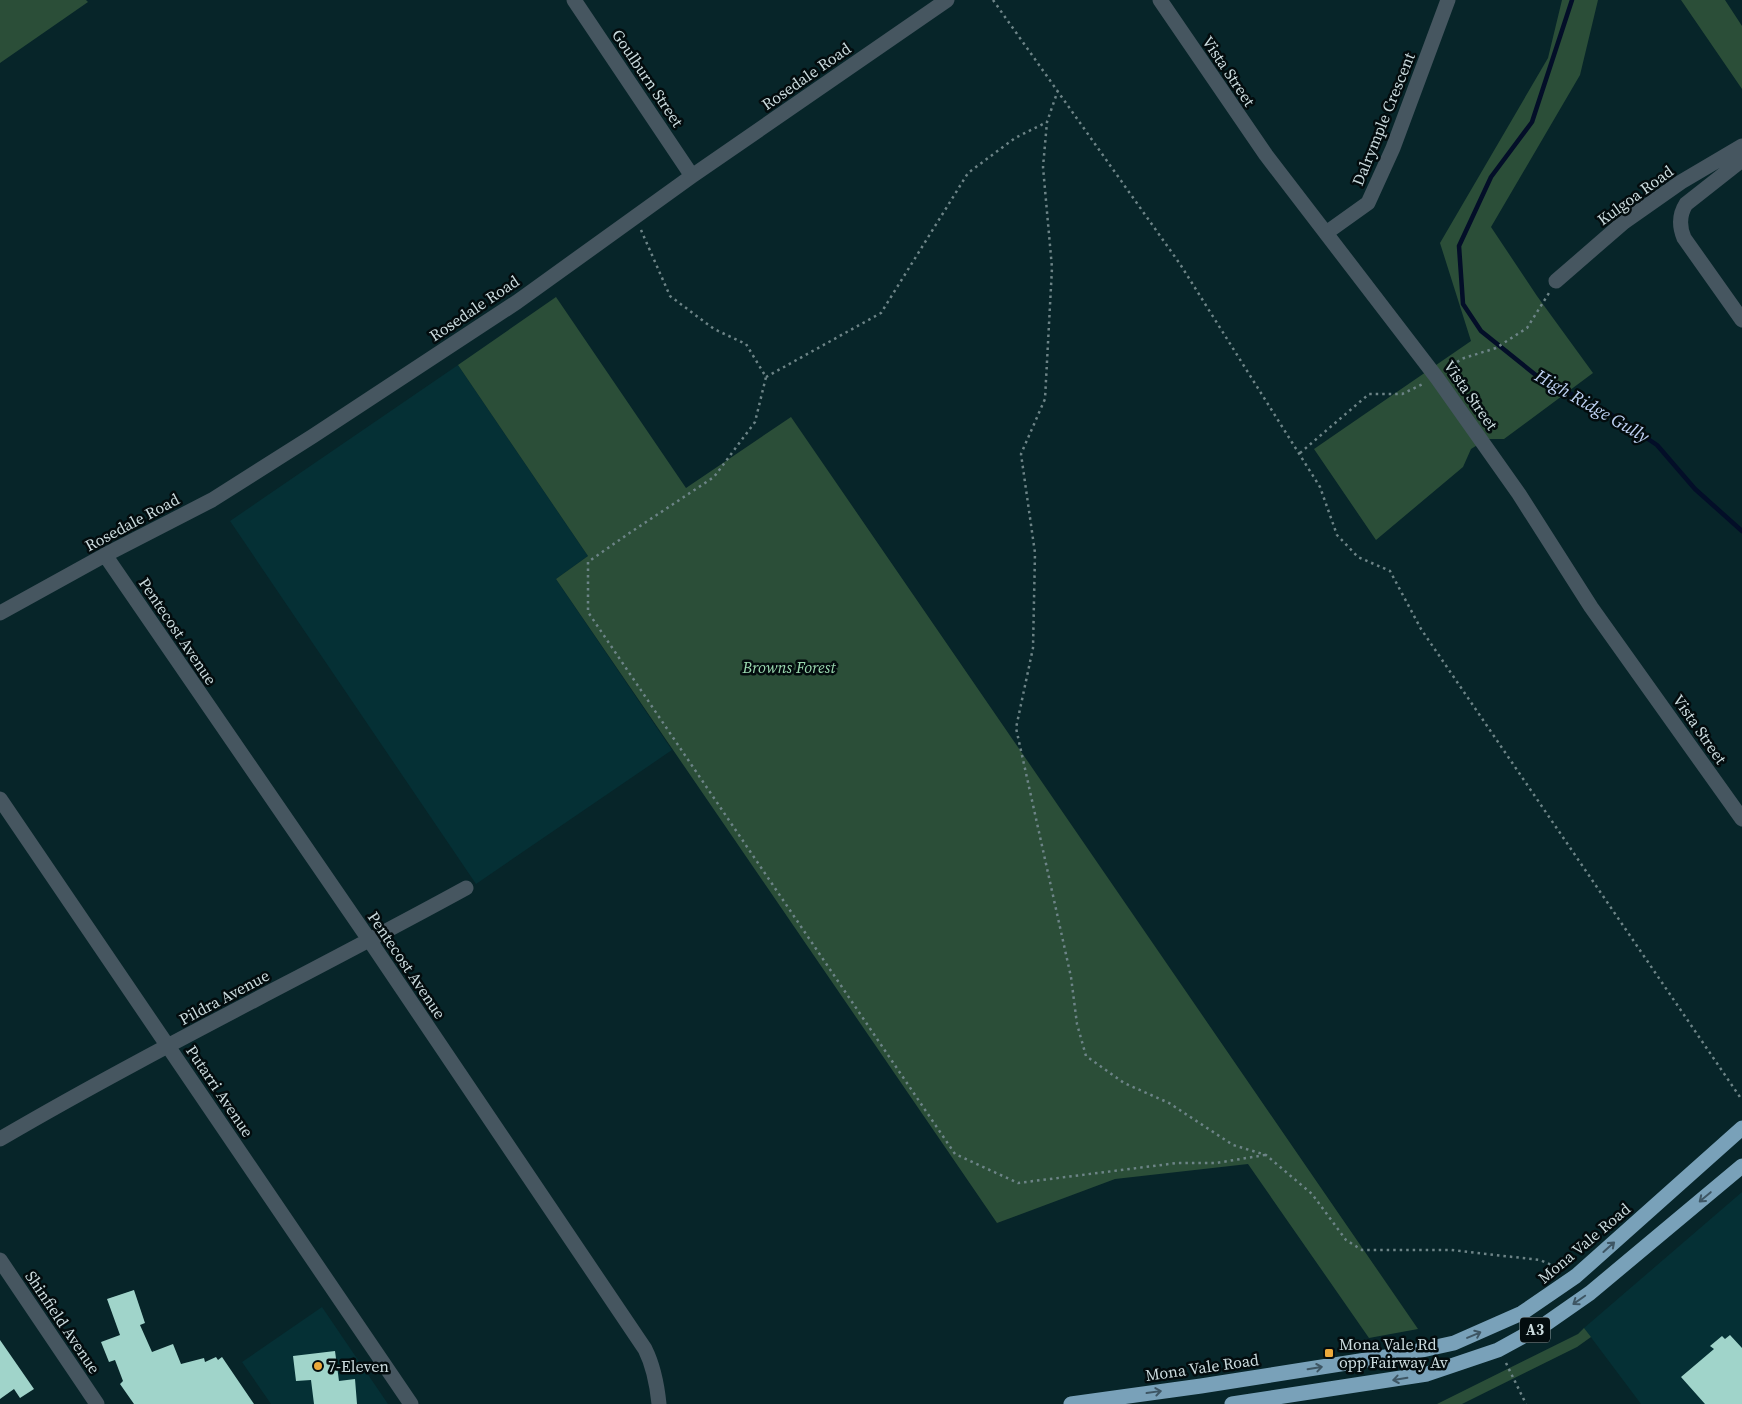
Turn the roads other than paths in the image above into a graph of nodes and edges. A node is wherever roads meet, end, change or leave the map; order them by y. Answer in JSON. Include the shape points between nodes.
{"nodes":[{"id":1,"x":574,"y":0,"type":"edge"},
{"id":2,"x":947,"y":0,"type":"edge"},
{"id":3,"x":1160,"y":0,"type":"edge"},
{"id":4,"x":1448,"y":0,"type":"edge"},
{"id":5,"x":1742,"y":146,"type":"edge"},
{"id":6,"x":1742,"y":160,"type":"edge"},
{"id":7,"x":692,"y":176,"type":"junction"},
{"id":8,"x":1326,"y":233,"type":"junction"},
{"id":9,"x":1556,"y":281,"type":"road end"},
{"id":10,"x":1742,"y":320,"type":"edge"},
{"id":11,"x":105,"y":555,"type":"junction"},
{"id":12,"x":0,"y":613,"type":"edge"},
{"id":13,"x":0,"y":798,"type":"edge"},
{"id":14,"x":1742,"y":819,"type":"edge"},
{"id":15,"x":466,"y":888,"type":"dead end"},
{"id":16,"x":370,"y":940,"type":"junction"},
{"id":17,"x":169,"y":1046,"type":"junction"},
{"id":18,"x":1742,"y":1128,"type":"edge"},
{"id":19,"x":0,"y":1139,"type":"edge"},
{"id":20,"x":1742,"y":1166,"type":"edge"},
{"id":21,"x":0,"y":1260,"type":"edge"},
{"id":22,"x":1288,"y":1400,"type":"edge"},
{"id":23,"x":97,"y":1404,"type":"edge"},
{"id":24,"x":410,"y":1404,"type":"edge"},
{"id":25,"x":659,"y":1404,"type":"edge"},
{"id":26,"x":1071,"y":1404,"type":"edge"},
{"id":27,"x":1232,"y":1404,"type":"edge"}],
"edges":[{"from":1,"to":7,"type":"street","name":"Goulburn Street"},
{"from":2,"to":7,"type":"street","name":"Rosedale Road"},
{"from":3,"to":8,"type":"street","name":"Vista Street","via":[[1266,155]]},
{"from":4,"to":8,"type":"street","name":"Dalrymple Crescent","via":[[1393,148],[1368,203]]},
{"from":5,"to":9,"type":"street","name":"Kulgoa Road","via":[[1681,182],[1624,222]]},
{"from":6,"to":10,"type":"street","via":[[1686,204],[1680,220],[1684,238]]},
{"from":7,"to":11,"type":"street","name":"Rosedale Road","via":[[517,302],[313,436],[212,500]]},
{"from":8,"to":14,"type":"street","name":"Vista Street","via":[[1437,378],[1591,607]]},
{"from":11,"to":12,"type":"street","name":"Rosedale Road"},
{"from":11,"to":16,"type":"street","name":"Pentecost Avenue"},
{"from":13,"to":17,"type":"street","name":"Putarri Avenue"},
{"from":15,"to":16,"type":"street","name":"Pildra Avenue"},
{"from":16,"to":17,"type":"street","name":"Pildra Avenue"},
{"from":16,"to":25,"type":"street","name":"Pentecost Avenue","via":[[645,1349],[655,1375]]},
{"from":17,"to":19,"type":"street","name":"Pildra Avenue"},
{"from":17,"to":24,"type":"street","name":"Putarri Avenue"},
{"from":26,"to":18,"type":"highway","name":"Mona Vale Road","number":"A3","one_way":true,"via":[[1404,1354],[1454,1343],[1522,1312],[1576,1276]]},
{"from":20,"to":22,"type":"highway","number":"A3","one_way":true,"via":[[1590,1293],[1547,1323],[1498,1350],[1427,1374]]},
{"from":21,"to":23,"type":"street","name":"Shinfield Avenue"},
{"from":22,"to":27,"type":"highway","number":"A3"}]}
